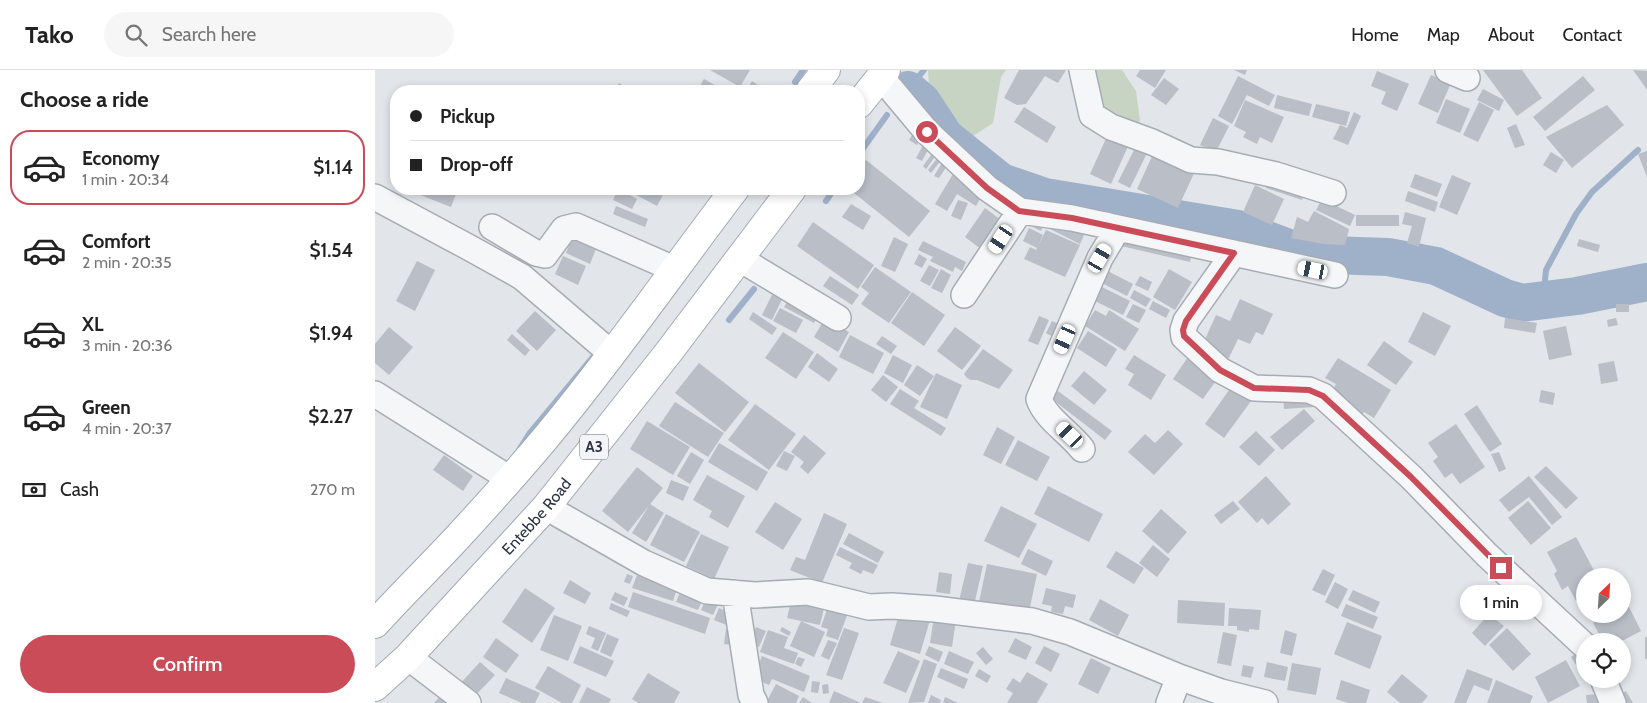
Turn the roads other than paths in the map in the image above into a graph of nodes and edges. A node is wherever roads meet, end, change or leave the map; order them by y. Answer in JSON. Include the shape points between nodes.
{"nodes":[{"id":1,"x":826,"y":70,"type":"edge"},
{"id":2,"x":1081,"y":70,"type":"edge"},
{"id":3,"x":884,"y":73,"type":"edge"},
{"id":4,"x":815,"y":85,"type":"edge"},
{"id":5,"x":865,"y":97,"type":"edge"},
{"id":6,"x":1333,"y":193,"type":"dead end"},
{"id":7,"x":730,"y":195,"type":"edge"},
{"id":8,"x":787,"y":195,"type":"edge"},
{"id":9,"x":375,"y":197,"type":"edge"},
{"id":10,"x":1019,"y":211,"type":"junction"},
{"id":11,"x":1106,"y":225,"type":"junction"},
{"id":12,"x":492,"y":228,"type":"dead end"},
{"id":13,"x":1234,"y":253,"type":"junction"},
{"id":14,"x":739,"y":258,"type":"junction"},
{"id":15,"x":674,"y":268,"type":"junction"},
{"id":16,"x":1335,"y":275,"type":"dead end"},
{"id":17,"x":964,"y":295,"type":"dead end"},
{"id":18,"x":838,"y":318,"type":"dead end"},
{"id":19,"x":612,"y":354,"type":"junction"},
{"id":20,"x":375,"y":394,"type":"edge"},
{"id":21,"x":1081,"y":449,"type":"dead end"},
{"id":22,"x":510,"y":479,"type":"junction"},
{"id":23,"x":546,"y":507,"type":"junction"},
{"id":24,"x":735,"y":593,"type":"junction"},
{"id":25,"x":375,"y":624,"type":"edge"},
{"id":26,"x":1576,"y":638,"type":"edge"},
{"id":27,"x":408,"y":657,"type":"junction"},
{"id":28,"x":1179,"y":677,"type":"junction"},
{"id":29,"x":375,"y":688,"type":"edge"},
{"id":30,"x":1607,"y":688,"type":"edge"},
{"id":31,"x":468,"y":703,"type":"edge"},
{"id":32,"x":755,"y":703,"type":"edge"},
{"id":33,"x":1169,"y":703,"type":"edge"},
{"id":34,"x":1265,"y":703,"type":"edge"},
{"id":35,"x":1613,"y":703,"type":"edge"}],
"edges":[{"from":1,"to":4,"type":"main road"},
{"from":2,"to":6,"type":"street","via":[[1092,115],[1111,127],[1191,160],[1218,162],[1266,173]]},
{"from":3,"to":5,"type":"main road"},
{"from":3,"to":10,"type":"street","via":[[927,132],[987,188]]},
{"from":7,"to":15,"type":"main road"},
{"from":8,"to":14,"type":"main road","name":"Entebbe Road","number":"A3"},
{"from":9,"to":19,"type":"street","via":[[522,278]]},
{"from":10,"to":11,"type":"street"},
{"from":10,"to":17,"type":"street"},
{"from":11,"to":13,"type":"street"},
{"from":11,"to":21,"type":"street","via":[[1112,238],[1100,258],[1039,399],[1043,408]]},
{"from":12,"to":15,"type":"street","via":[[545,255],[564,229],[576,226]]},
{"from":13,"to":16,"type":"street"},
{"from":13,"to":26,"type":"street","via":[[1186,321],[1184,336],[1220,370],[1254,388],[1309,390],[1323,396]]},
{"from":14,"to":18,"type":"street"},
{"from":14,"to":23,"type":"main road","name":"Entebbe Road","number":"A3"},
{"from":15,"to":19,"type":"main road"},
{"from":19,"to":22,"type":"main road"},
{"from":20,"to":22,"type":"street"},
{"from":22,"to":25,"type":"main road"},
{"from":23,"to":24,"type":"street","via":[[644,563],[707,591]]},
{"from":23,"to":27,"type":"main road","name":"Entebbe Road","number":"A3"},
{"from":24,"to":28,"type":"street","via":[[808,592],[869,607],[935,609],[1032,622],[1070,632]]},
{"from":24,"to":32,"type":"street","via":[[751,695]]},
{"from":27,"to":29,"type":"main road","name":"Entebbe Road","number":"A3"},
{"from":27,"to":31,"type":"street"},
{"from":28,"to":33,"type":"street"},
{"from":28,"to":34,"type":"street"},
{"from":30,"to":35,"type":"street"}]}
